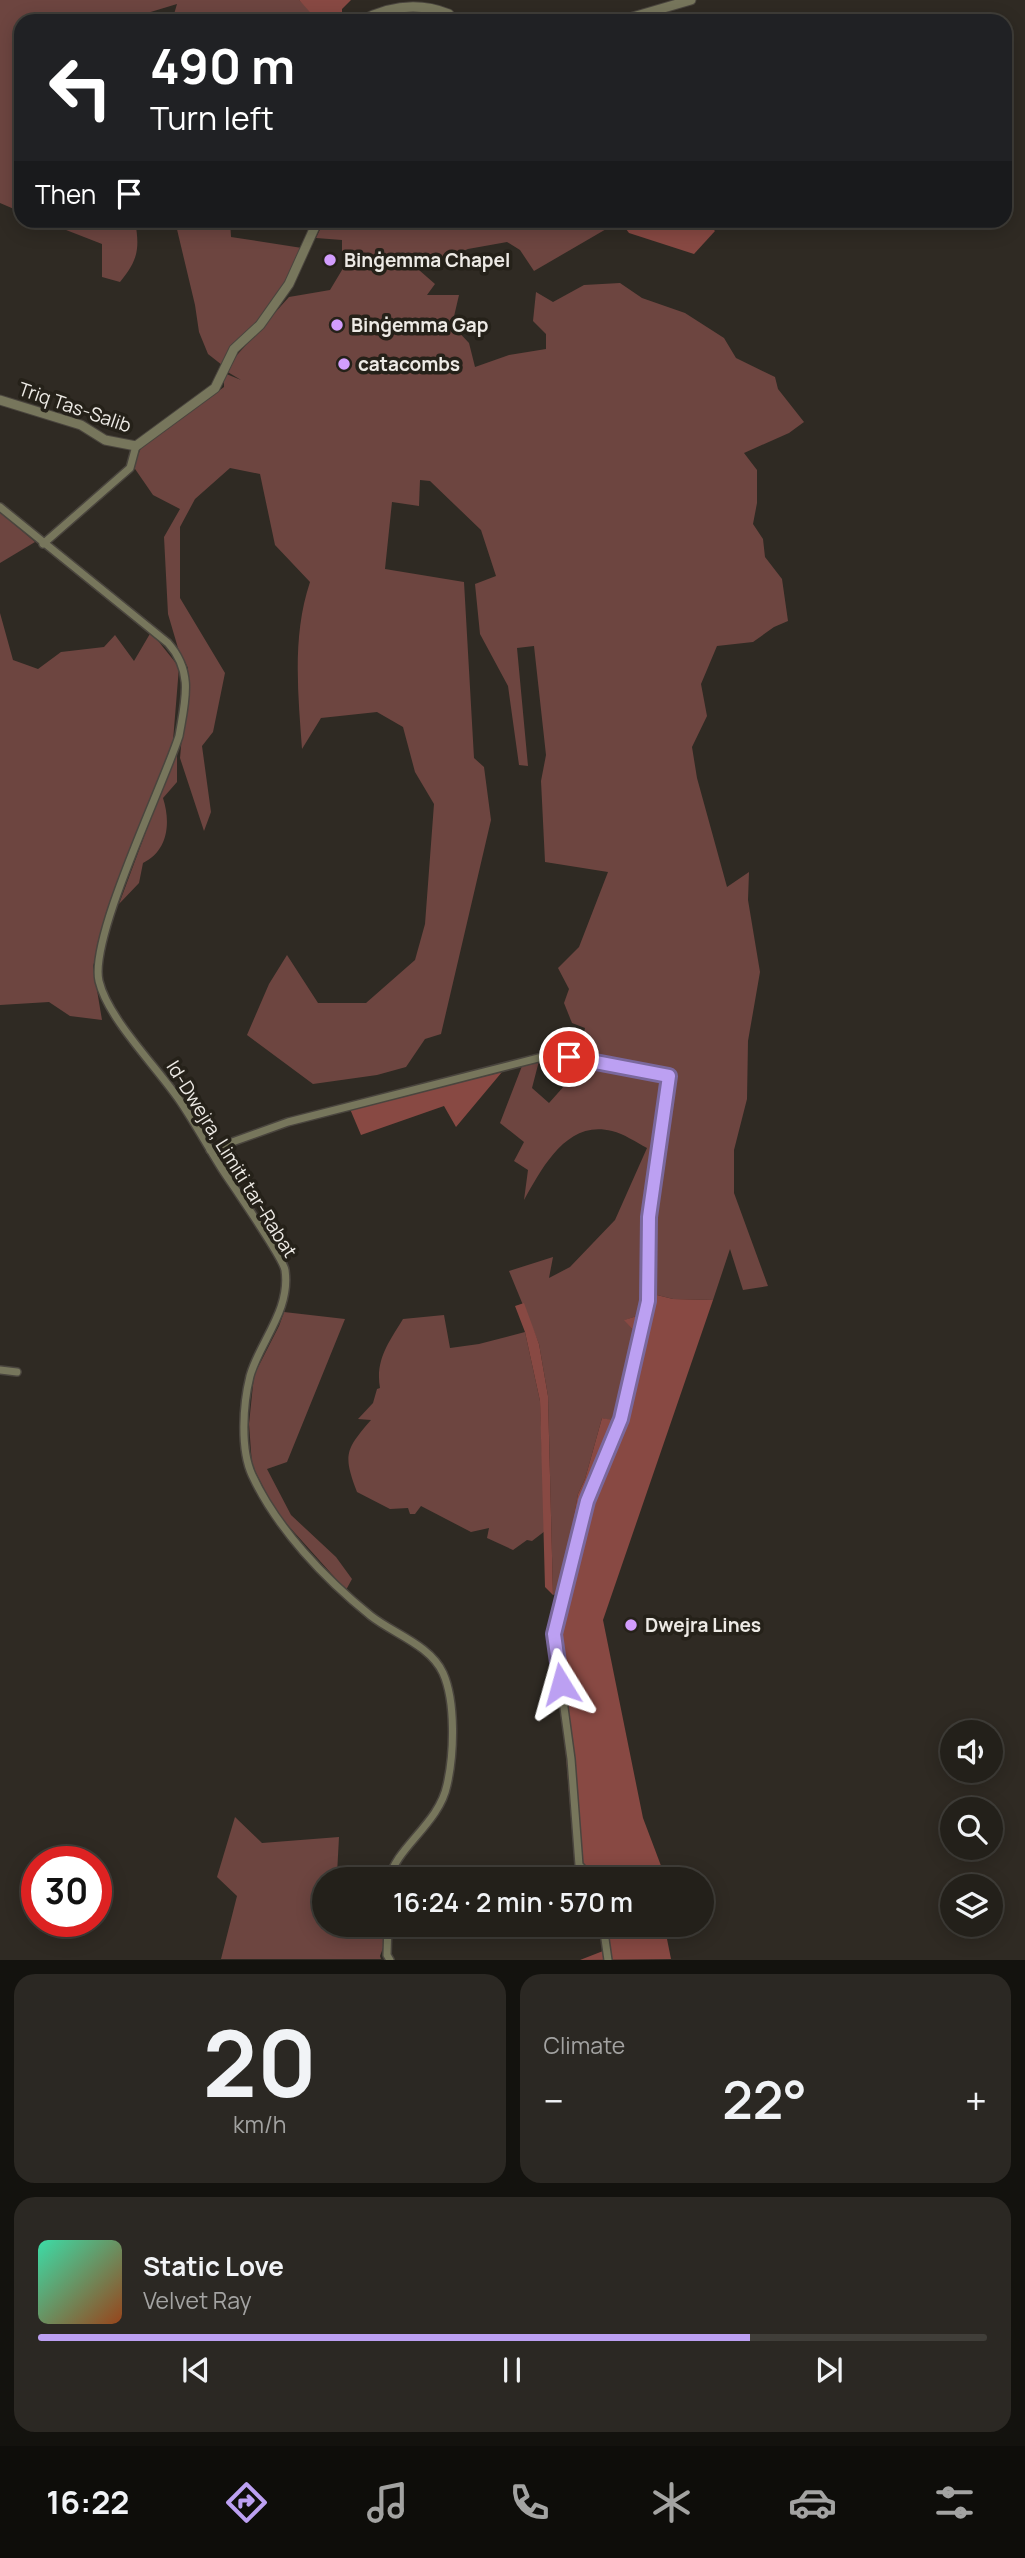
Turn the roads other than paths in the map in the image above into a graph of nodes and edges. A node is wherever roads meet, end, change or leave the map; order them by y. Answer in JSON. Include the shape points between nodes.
{"nodes":[{"id":1,"x":691,"y":0,"type":"edge"},
{"id":2,"x":374,"y":14,"type":"edge"},
{"id":3,"x":443,"y":14,"type":"edge"},
{"id":4,"x":644,"y":14,"type":"edge"},
{"id":5,"x":314,"y":228,"type":"edge"},
{"id":6,"x":0,"y":400,"type":"edge"},
{"id":7,"x":136,"y":446,"type":"junction"},
{"id":8,"x":0,"y":507,"type":"edge"},
{"id":9,"x":43,"y":544,"type":"junction"},
{"id":10,"x":210,"y":1150,"type":"junction"},
{"id":11,"x":0,"y":1370,"type":"edge"},
{"id":12,"x":17,"y":1372,"type":"dead end"},
{"id":13,"x":392,"y":1867,"type":"edge"},
{"id":14,"x":581,"y":1867,"type":"edge"},
{"id":15,"x":388,"y":1937,"type":"edge"},
{"id":16,"x":605,"y":1937,"type":"edge"},
{"id":17,"x":390,"y":1959,"type":"edge"},
{"id":18,"x":608,"y":1959,"type":"edge"}],
"edges":[{"from":1,"to":4,"type":"street"},
{"from":2,"to":3,"type":"street","via":[[428,6]]},
{"from":5,"to":7,"type":"street","name":"Triq Tas-Salib","via":[[289,284],[260,325],[234,349],[215,388]]},
{"from":6,"to":7,"type":"street","name":"Triq Tas-Salib","via":[[81,425],[105,440]]},
{"from":7,"to":9,"type":"street","via":[[130,468]]},
{"from":8,"to":9,"type":"street","name":"Id-Dwejra, Limiti tar-Rabat"},
{"from":9,"to":10,"type":"street","name":"Id-Dwejra, Limiti tar-Rabat","via":[[168,643],[186,672],[179,736],[102,941],[98,978],[107,1004],[181,1101]]},
{"from":10,"to":13,"type":"street","name":"Id-Dwejra, Limiti tar-Rabat","via":[[285,1269],[283,1302],[250,1375],[245,1442],[250,1471],[271,1511],[343,1591],[385,1627],[431,1657],[443,1674],[454,1745],[447,1790],[429,1824]]},
{"from":10,"to":14,"type":"street","via":[[288,1122],[554,1054],[669,1076],[649,1217],[648,1301],[621,1419],[587,1501],[554,1634]]},
{"from":11,"to":12,"type":"street"},
{"from":15,"to":17,"type":"street"},
{"from":16,"to":18,"type":"street"}]}
